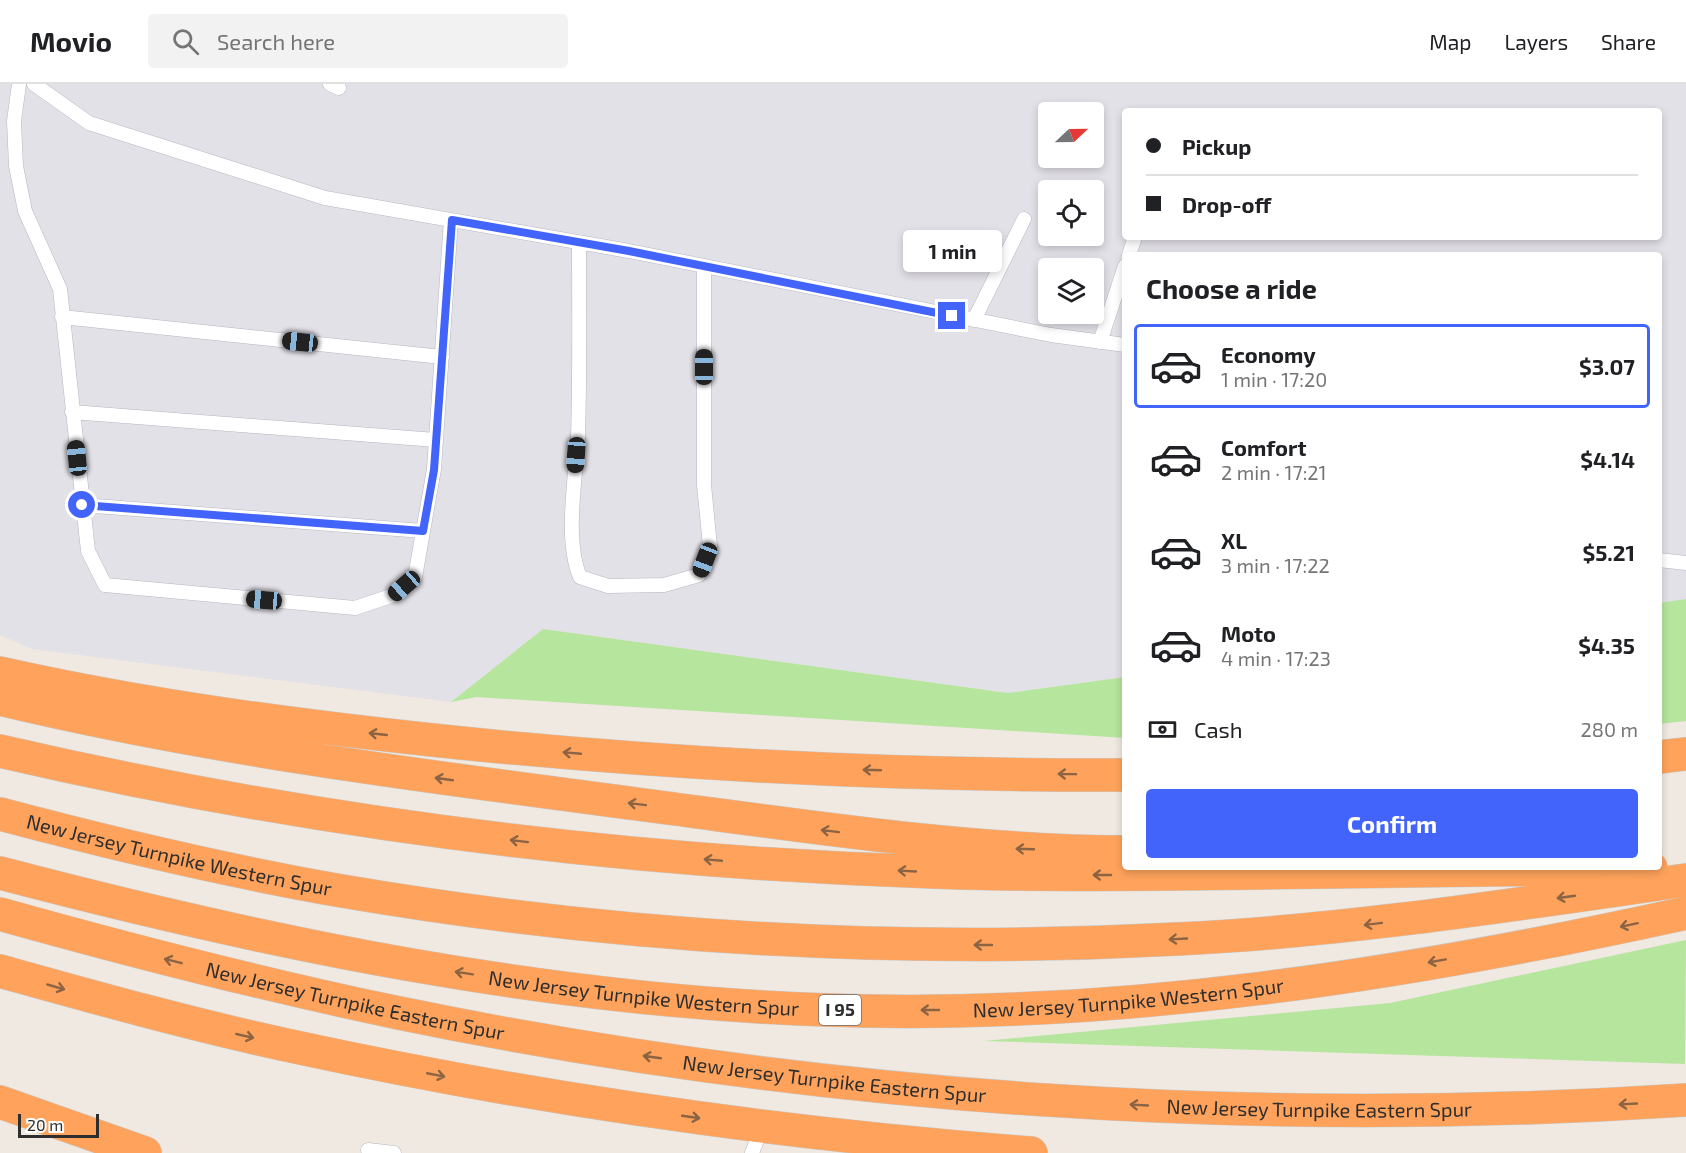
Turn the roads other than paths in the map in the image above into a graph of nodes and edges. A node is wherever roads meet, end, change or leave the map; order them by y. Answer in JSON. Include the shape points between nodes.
{"nodes":[{"id":1,"x":19,"y":84,"type":"edge"},
{"id":2,"x":34,"y":84,"type":"edge"},
{"id":3,"x":1024,"y":219,"type":"dead end"},
{"id":4,"x":452,"y":220,"type":"junction"},
{"id":5,"x":579,"y":243,"type":"junction"},
{"id":6,"x":704,"y":266,"type":"junction"},
{"id":7,"x":1122,"y":275,"type":"edge"},
{"id":8,"x":62,"y":317,"type":"junction"},
{"id":9,"x":974,"y":320,"type":"junction"},
{"id":10,"x":1100,"y":342,"type":"junction"},
{"id":11,"x":1122,"y":345,"type":"edge"},
{"id":12,"x":442,"y":357,"type":"junction"},
{"id":13,"x":72,"y":412,"type":"junction"},
{"id":14,"x":436,"y":440,"type":"junction"},
{"id":15,"x":82,"y":505,"type":"junction"},
{"id":16,"x":423,"y":531,"type":"junction"},
{"id":17,"x":1662,"y":560,"type":"edge"},
{"id":18,"x":1686,"y":563,"type":"edge"},
{"id":19,"x":0,"y":673,"type":"edge"},
{"id":20,"x":0,"y":699,"type":"edge"},
{"id":21,"x":0,"y":751,"type":"edge"},
{"id":22,"x":1686,"y":754,"type":"edge"},
{"id":23,"x":1662,"y":757,"type":"edge"},
{"id":24,"x":1122,"y":775,"type":"edge"},
{"id":25,"x":0,"y":814,"type":"edge"},
{"id":26,"x":1122,"y":852,"type":"edge"},
{"id":27,"x":1662,"y":867,"type":"edge"},
{"id":28,"x":1686,"y":867,"type":"edge"},
{"id":29,"x":1346,"y":870,"type":"edge"},
{"id":30,"x":0,"y":873,"type":"edge"},
{"id":31,"x":1686,"y":880,"type":"edge"},
{"id":32,"x":1686,"y":913,"type":"edge"},
{"id":33,"x":0,"y":914,"type":"edge"},
{"id":34,"x":0,"y":971,"type":"edge"},
{"id":35,"x":1686,"y":1100,"type":"edge"},
{"id":36,"x":0,"y":1102,"type":"edge"},
{"id":37,"x":757,"y":1140,"type":"edge"},
{"id":38,"x":368,"y":1150,"type":"dead end"},
{"id":39,"x":145,"y":1153,"type":"edge"},
{"id":40,"x":394,"y":1153,"type":"edge"},
{"id":41,"x":1031,"y":1153,"type":"edge"}],
"edges":[{"from":1,"to":8,"type":"lane","via":[[14,120],[16,166],[25,211],[60,288]]},
{"from":2,"to":4,"type":"lane","via":[[90,123],[325,198]]},
{"from":3,"to":9,"type":"lane"},
{"from":4,"to":5,"type":"lane"},
{"from":4,"to":12,"type":"lane"},
{"from":5,"to":6,"type":"lane"},
{"from":5,"to":6,"type":"lane","via":[[578,436],[572,533],[580,577],[608,586],[664,585],[699,575],[710,546],[704,485]]},
{"from":6,"to":9,"type":"lane"},
{"from":7,"to":10,"type":"lane"},
{"from":8,"to":12,"type":"lane"},
{"from":8,"to":13,"type":"lane"},
{"from":9,"to":10,"type":"lane"},
{"from":10,"to":11,"type":"lane"},
{"from":12,"to":14,"type":"lane"},
{"from":13,"to":14,"type":"lane"},
{"from":13,"to":15,"type":"lane"},
{"from":14,"to":16,"type":"lane"},
{"from":15,"to":16,"type":"lane"},
{"from":15,"to":16,"type":"lane","via":[[88,551],[105,585],[355,608],[394,595],[415,577]]},
{"from":17,"to":18,"type":"lane"},
{"from":24,"to":19,"type":"highway","one_way":true,"via":[[824,768],[510,748],[259,719]]},
{"from":26,"to":20,"type":"highway","one_way":true,"via":[[999,848],[896,839],[488,786],[247,749]]},
{"from":29,"to":21,"type":"highway","one_way":true,"via":[[1055,875],[750,863],[387,824],[88,771]]},
{"from":22,"to":23,"type":"highway"},
{"from":31,"to":25,"type":"highway","name":"New Jersey Turnpike Western Spur","one_way":true,"via":[[1422,918],[1241,936],[1043,945],[818,941],[588,924],[397,900],[218,867]]},
{"from":27,"to":28,"type":"highway"},
{"from":32,"to":30,"type":"highway","name":"New Jersey Turnpike Western Spur","number":"I 95","one_way":true,"via":[[1386,970],[1133,1003],[828,1010],[646,997],[413,965],[188,920]]},
{"from":35,"to":33,"type":"highway","name":"New Jersey Turnpike Eastern Spur","one_way":true,"via":[[1431,1111],[1248,1109],[996,1096],[813,1078],[632,1054],[410,1015],[207,970]]},
{"from":34,"to":37,"type":"highway","one_way":true,"via":[[156,1014],[346,1058],[647,1112]]},
{"from":36,"to":39,"type":"highway"},
{"from":37,"to":41,"type":"highway","via":[[894,1142]]},
{"from":38,"to":40,"type":"lane"}]}
